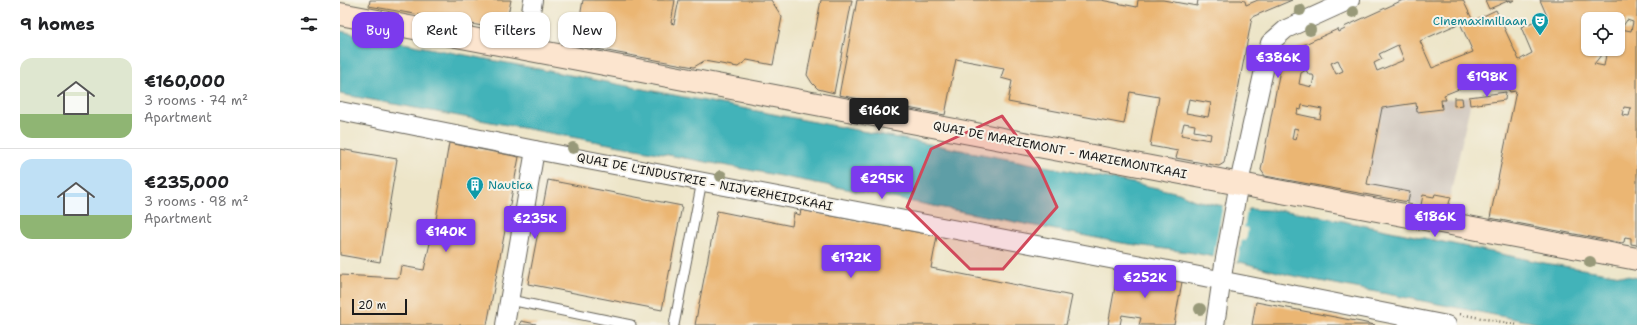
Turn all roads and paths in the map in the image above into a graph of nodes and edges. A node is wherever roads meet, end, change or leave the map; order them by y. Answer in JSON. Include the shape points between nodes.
{"nodes":[{"id":1,"x":533,"y":0,"type":"edge"},
{"id":2,"x":1350,"y":0,"type":"edge"},
{"id":3,"x":531,"y":12,"type":"edge"},
{"id":4,"x":340,"y":14,"type":"edge"},
{"id":5,"x":480,"y":40,"type":"edge"},
{"id":6,"x":525,"y":48,"type":"edge"},
{"id":7,"x":340,"y":111,"type":"edge"},
{"id":8,"x":535,"y":150,"type":"junction"},
{"id":9,"x":702,"y":181,"type":"junction"},
{"id":10,"x":1238,"y":192,"type":"junction"},
{"id":11,"x":1637,"y":259,"type":"edge"},
{"id":12,"x":1224,"y":272,"type":"junction"},
{"id":13,"x":510,"y":300,"type":"junction"},
{"id":14,"x":505,"y":325,"type":"edge"},
{"id":15,"x":631,"y":325,"type":"edge"},
{"id":16,"x":674,"y":325,"type":"edge"},
{"id":17,"x":1215,"y":325,"type":"edge"},
{"id":18,"x":1447,"y":325,"type":"edge"}],
"edges":[{"from":1,"to":3,"type":"street"},
{"from":2,"to":10,"type":"street","via":[[1286,29],[1270,43]]},
{"from":4,"to":5,"type":"street","name":"QUAI DE MARIEMONT - MARIEMONTKAAI"},
{"from":6,"to":10,"type":"street","name":"QUAI DE MARIEMONT - MARIEMONTKAAI"},
{"from":7,"to":8,"type":"street","name":"QUAI DE L'INDUSTRIE - NIJVERHEIDSKAAI"},
{"from":8,"to":9,"type":"street","name":"QUAI DE L'INDUSTRIE - NIJVERHEIDSKAAI"},
{"from":8,"to":13,"type":"street"},
{"from":9,"to":12,"type":"street","name":"QUAI DE L'INDUSTRIE - NIJVERHEIDSKAAI"},
{"from":9,"to":16,"type":"lane"},
{"from":10,"to":11,"type":"street","name":"QUAI DE MARIEMONT - MARIEMONTKAAI"},
{"from":10,"to":12,"type":"street"},
{"from":12,"to":17,"type":"street"},
{"from":12,"to":18,"type":"street","name":"QUAI DE L'INDUSTRIE - NIJVERHEIDSKAAI"},
{"from":13,"to":14,"type":"street"},
{"from":13,"to":15,"type":"lane"}]}
